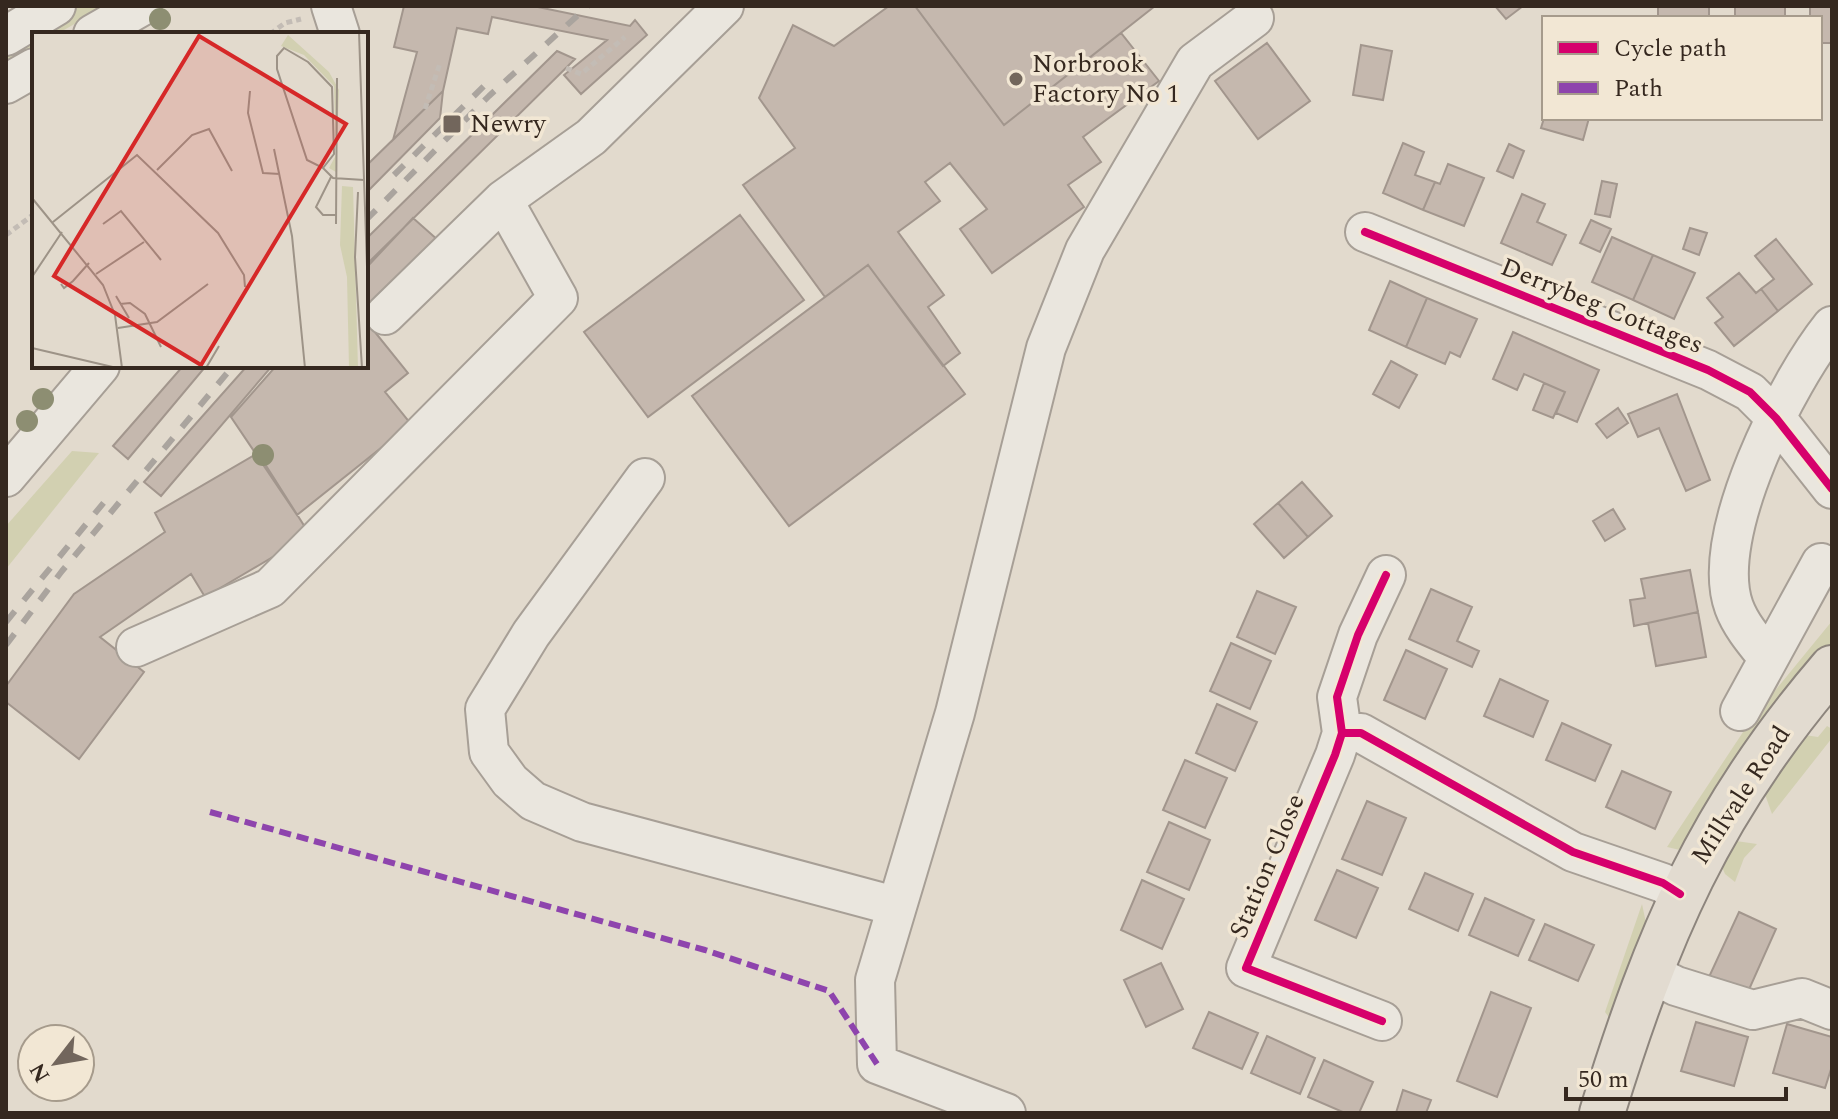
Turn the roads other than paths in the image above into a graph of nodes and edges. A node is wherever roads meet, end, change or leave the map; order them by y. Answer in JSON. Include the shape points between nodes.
{"nodes":[{"id":1,"x":56,"y":6,"type":"edge"},
{"id":2,"x":142,"y":6,"type":"edge"},
{"id":3,"x":331,"y":6,"type":"edge"},
{"id":4,"x":724,"y":6,"type":"edge"},
{"id":5,"x":1254,"y":18,"type":"dead end"},
{"id":6,"x":96,"y":32,"type":"edge"},
{"id":7,"x":339,"y":32,"type":"edge"},
{"id":8,"x":6,"y":36,"type":"edge"},
{"id":9,"x":32,"y":69,"type":"edge"},
{"id":10,"x":6,"y":84,"type":"edge"},
{"id":11,"x":503,"y":200,"type":"junction"},
{"id":12,"x":1365,"y":232,"type":"dead end"},
{"id":13,"x":385,"y":315,"type":"dead end"},
{"id":14,"x":1832,"y":326,"type":"edge"},
{"id":15,"x":98,"y":368,"type":"edge"},
{"id":16,"x":1776,"y":418,"type":"junction"},
{"id":17,"x":6,"y":477,"type":"edge"},
{"id":18,"x":645,"y":478,"type":"dead end"},
{"id":19,"x":1832,"y":489,"type":"edge"},
{"id":20,"x":1821,"y":563,"type":"dead end"},
{"id":21,"x":1386,"y":575,"type":"dead end"},
{"id":22,"x":136,"y":647,"type":"dead end"},
{"id":23,"x":1768,"y":658,"type":"junction"},
{"id":24,"x":1832,"y":668,"type":"edge"},
{"id":25,"x":1740,"y":711,"type":"dead end"},
{"id":26,"x":1342,"y":733,"type":"junction"},
{"id":27,"x":1680,"y":894,"type":"junction"},
{"id":28,"x":895,"y":906,"type":"junction"},
{"id":29,"x":1648,"y":972,"type":"junction"},
{"id":30,"x":1832,"y":1010,"type":"edge"},
{"id":31,"x":1382,"y":1021,"type":"dead end"},
{"id":32,"x":1006,"y":1113,"type":"edge"},
{"id":33,"x":1602,"y":1113,"type":"edge"}],
"edges":[{"from":1,"to":8,"type":"street"},
{"from":2,"to":6,"type":"street"},
{"from":3,"to":7,"type":"street"},
{"from":4,"to":11,"type":"street","via":[[591,137]]},
{"from":5,"to":28,"type":"street","via":[[1195,62],[1085,250],[1046,348],[955,713]]},
{"from":9,"to":10,"type":"street"},
{"from":11,"to":13,"type":"street"},
{"from":11,"to":22,"type":"street","via":[[558,298],[270,588]]},
{"from":12,"to":16,"type":"street","name":"Derrybeg Cottages","via":[[1708,370],[1750,392]]},
{"from":14,"to":16,"type":"street","via":[[1812,351]]},
{"from":15,"to":17,"type":"street"},
{"from":16,"to":19,"type":"street","name":"Derrybeg Cottages"},
{"from":16,"to":23,"type":"street","via":[[1746,487],[1728,558],[1733,606]]},
{"from":18,"to":28,"type":"street","via":[[531,634],[485,709],[489,752],[533,801],[582,822]]},
{"from":20,"to":23,"type":"street"},
{"from":21,"to":26,"type":"street","name":"Station Close","via":[[1337,697]]},
{"from":23,"to":25,"type":"street"},
{"from":24,"to":27,"type":"main road","name":"Millvale Road","via":[[1756,762]]},
{"from":26,"to":27,"type":"street","via":[[1361,733],[1573,852],[1663,883]]},
{"from":26,"to":31,"type":"street","name":"Station Close","via":[[1246,968]]},
{"from":27,"to":29,"type":"main road","name":"Millvale Road"},
{"from":28,"to":32,"type":"street","via":[[875,980],[877,1064]]},
{"from":29,"to":30,"type":"street","via":[[1753,1010],[1802,998]]},
{"from":29,"to":33,"type":"main road","name":"Millvale Road"}]}
